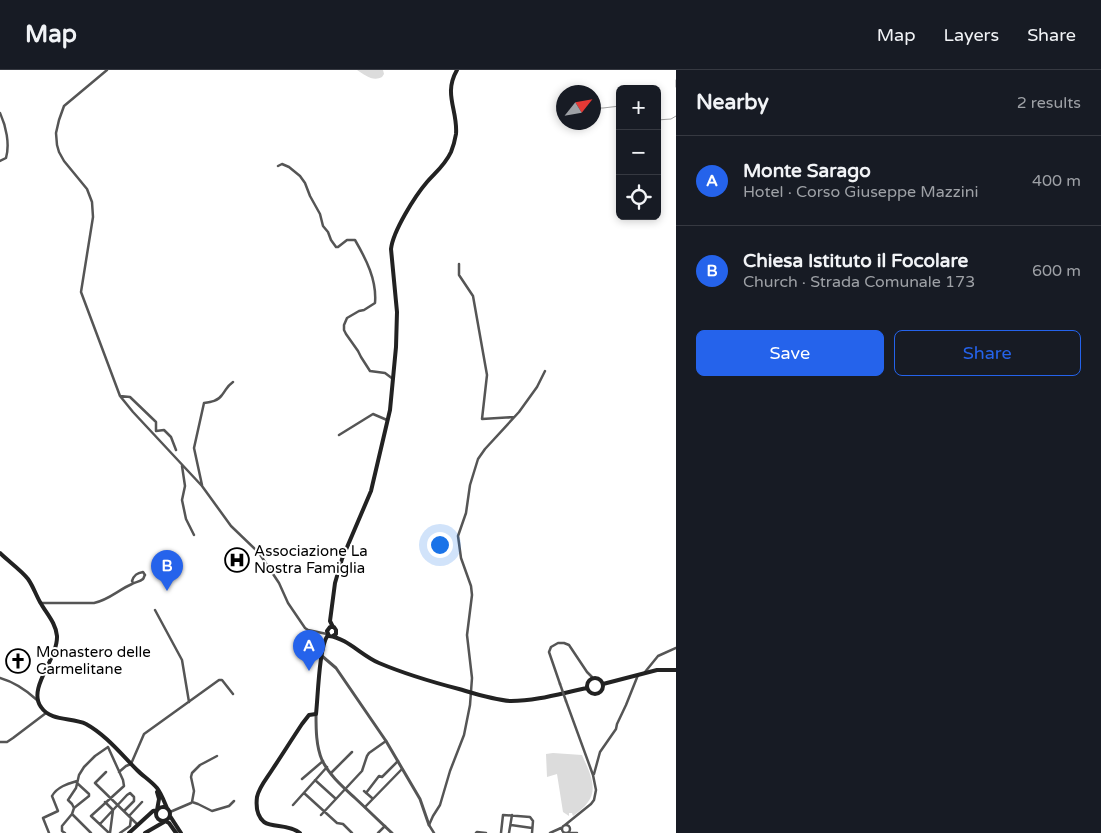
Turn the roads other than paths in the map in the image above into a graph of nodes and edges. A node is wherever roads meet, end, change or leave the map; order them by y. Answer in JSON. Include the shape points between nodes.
{"nodes":[{"id":1,"x":107,"y":70,"type":"edge"},
{"id":2,"x":457,"y":70,"type":"edge"},
{"id":3,"x":0,"y":113,"type":"edge"},
{"id":4,"x":0,"y":161,"type":"edge"},
{"id":5,"x":278,"y":166,"type":"dead end"},
{"id":6,"x":459,"y":264,"type":"dead end"},
{"id":7,"x":545,"y":371,"type":"dead end"},
{"id":8,"x":394,"y":380,"type":"junction"},
{"id":9,"x":233,"y":382,"type":"dead end"},
{"id":10,"x":120,"y":396,"type":"junction"},
{"id":11,"x":514,"y":417,"type":"junction"},
{"id":12,"x":388,"y":421,"type":"junction"},
{"id":13,"x":339,"y":435,"type":"dead end"},
{"id":14,"x":176,"y":450,"type":"dead end"},
{"id":15,"x":182,"y":465,"type":"junction"},
{"id":16,"x":202,"y":486,"type":"junction"},
{"id":17,"x":194,"y":535,"type":"dead end"},
{"id":18,"x":0,"y":553,"type":"edge"},
{"id":19,"x":133,"y":583,"type":"junction"},
{"id":20,"x":40,"y":603,"type":"junction"},
{"id":21,"x":155,"y":610,"type":"dead end"},
{"id":22,"x":330,"y":628,"type":"junction"},
{"id":23,"x":336,"y":632,"type":"junction"},
{"id":24,"x":330,"y":635,"type":"junction"},
{"id":25,"x":344,"y":641,"type":"junction"},
{"id":26,"x":676,"y":648,"type":"edge"},
{"id":27,"x":322,"y":656,"type":"junction"},
{"id":28,"x":676,"y":670,"type":"edge"},
{"id":29,"x":644,"y":673,"type":"junction"},
{"id":30,"x":638,"y":675,"type":"junction"},
{"id":31,"x":0,"y":678,"type":"edge"},
{"id":32,"x":593,"y":678,"type":"junction"},
{"id":33,"x":603,"y":684,"type":"junction"},
{"id":34,"x":587,"y":688,"type":"junction"},
{"id":35,"x":470,"y":693,"type":"junction"},
{"id":36,"x":233,"y":694,"type":"dead end"},
{"id":37,"x":38,"y":700,"type":"junction"},
{"id":38,"x":189,"y":702,"type":"junction"},
{"id":39,"x":46,"y":713,"type":"junction"},
{"id":40,"x":316,"y":714,"type":"junction"},
{"id":41,"x":386,"y":741,"type":"junction"},
{"id":42,"x":0,"y":742,"type":"edge"},
{"id":43,"x":110,"y":746,"type":"junction"},
{"id":44,"x":352,"y":752,"type":"dead end"},
{"id":45,"x":218,"y":756,"type":"dead end"},
{"id":46,"x":323,"y":761,"type":"junction"},
{"id":47,"x":398,"y":762,"type":"junction"},
{"id":48,"x":131,"y":764,"type":"junction"},
{"id":49,"x":326,"y":767,"type":"junction"},
{"id":50,"x":402,"y":768,"type":"junction"},
{"id":51,"x":106,"y":772,"type":"dead end"},
{"id":52,"x":119,"y":772,"type":"junction"},
{"id":53,"x":330,"y":773,"type":"junction"},
{"id":54,"x":594,"y":775,"type":"junction"},
{"id":55,"x":302,"y":779,"type":"dead end"},
{"id":56,"x":315,"y":780,"type":"junction"},
{"id":57,"x":77,"y":782,"type":"junction"},
{"id":58,"x":153,"y":784,"type":"junction"},
{"id":59,"x":345,"y":789,"type":"junction"},
{"id":60,"x":304,"y":793,"type":"junction"},
{"id":61,"x":110,"y":798,"type":"junction"},
{"id":62,"x":372,"y":798,"type":"junction"},
{"id":63,"x":336,"y":799,"type":"junction"},
{"id":64,"x":105,"y":802,"type":"junction"},
{"id":65,"x":142,"y":802,"type":"dead end"},
{"id":66,"x":192,"y":802,"type":"junction"},
{"id":67,"x":234,"y":802,"type":"dead end"},
{"id":68,"x":118,"y":805,"type":"junction"},
{"id":69,"x":293,"y":805,"type":"dead end"},
{"id":70,"x":364,"y":807,"type":"junction"},
{"id":71,"x":74,"y":808,"type":"junction"},
{"id":72,"x":113,"y":810,"type":"junction"},
{"id":73,"x":157,"y":810,"type":"junction"},
{"id":74,"x":124,"y":811,"type":"junction"},
{"id":75,"x":324,"y":811,"type":"junction"},
{"id":76,"x":169,"y":812,"type":"junction"},
{"id":77,"x":72,"y":814,"type":"junction"},
{"id":78,"x":321,"y":815,"type":"dead end"},
{"id":79,"x":512,"y":815,"type":"junction"},
{"id":80,"x":130,"y":817,"type":"junction"},
{"id":81,"x":165,"y":822,"type":"junction"},
{"id":82,"x":100,"y":824,"type":"junction"},
{"id":83,"x":138,"y":825,"type":"junction"},
{"id":84,"x":511,"y":825,"type":"junction"},
{"id":85,"x":385,"y":826,"type":"junction"},
{"id":86,"x":429,"y":826,"type":"junction"},
{"id":87,"x":567,"y":826,"type":"junction"},
{"id":88,"x":532,"y":828,"type":"junction"},
{"id":89,"x":132,"y":832,"type":"edge"},
{"id":90,"x":477,"y":832,"type":"edge"},
{"id":91,"x":49,"y":833,"type":"edge"},
{"id":92,"x":65,"y":833,"type":"edge"},
{"id":93,"x":91,"y":833,"type":"edge"},
{"id":94,"x":110,"y":833,"type":"edge"},
{"id":95,"x":120,"y":833,"type":"edge"},
{"id":96,"x":145,"y":833,"type":"edge"},
{"id":97,"x":176,"y":833,"type":"edge"},
{"id":98,"x":181,"y":833,"type":"edge"},
{"id":99,"x":300,"y":833,"type":"edge"},
{"id":100,"x":352,"y":833,"type":"edge"},
{"id":101,"x":378,"y":833,"type":"edge"},
{"id":102,"x":391,"y":833,"type":"edge"},
{"id":103,"x":434,"y":833,"type":"edge"},
{"id":104,"x":486,"y":833,"type":"edge"},
{"id":105,"x":501,"y":833,"type":"edge"},
{"id":106,"x":510,"y":833,"type":"edge"},
{"id":107,"x":532,"y":833,"type":"edge"},
{"id":108,"x":550,"y":833,"type":"edge"},
{"id":109,"x":554,"y":833,"type":"edge"},
{"id":110,"x":566,"y":833,"type":"edge"},
{"id":111,"x":576,"y":833,"type":"edge"}],
"edges":[{"from":1,"to":10,"type":"street","via":[[64,106],[56,133],[59,152],[86,188],[92,202],[93,217],[81,292]]},
{"from":2,"to":8,"type":"main road","via":[[451,84],[456,134],[452,150],[409,208],[392,244],[397,312]]},
{"from":3,"to":4,"type":"street","via":[[8,152]]},
{"from":5,"to":8,"type":"street","via":[[289,167],[300,176],[336,247],[347,240],[355,240],[374,281],[376,297],[375,303],[347,318],[344,330],[370,371],[385,373]]},
{"from":6,"to":11,"type":"street","via":[[459,275],[473,296],[487,375],[482,419]]},
{"from":7,"to":11,"type":"street"},
{"from":8,"to":12,"type":"main road"},
{"from":9,"to":16,"type":"street","via":[[222,396],[204,404],[194,448]]},
{"from":10,"to":14,"type":"street","via":[[130,396],[156,422],[156,431],[164,430],[171,437]]},
{"from":10,"to":15,"type":"street"},
{"from":11,"to":35,"type":"street","via":[[478,458],[458,536],[472,595],[467,635],[472,678]]},
{"from":12,"to":13,"type":"street","via":[[373,414]]},
{"from":12,"to":22,"type":"main road","via":[[371,491],[335,583]]},
{"from":15,"to":16,"type":"street"},
{"from":15,"to":17,"type":"street","via":[[185,486],[182,500]]},
{"from":16,"to":24,"type":"street","via":[[231,526],[262,557],[305,628]]},
{"from":18,"to":20,"type":"main road","via":[[28,579]]},
{"from":19,"to":19,"type":"street","via":[[143,579],[143,572],[134,576]]},
{"from":19,"to":20,"type":"street","via":[[108,599],[94,603]]},
{"from":20,"to":37,"type":"main road","via":[[57,636],[53,656],[39,686]]},
{"from":21,"to":38,"type":"street","via":[[182,660]]},
{"from":22,"to":23,"type":"main road"},
{"from":22,"to":24,"type":"main road"},
{"from":23,"to":24,"type":"main road"},
{"from":23,"to":25,"type":"main road"},
{"from":24,"to":25,"type":"main road"},
{"from":24,"to":27,"type":"main road","via":[[324,642]]},
{"from":25,"to":35,"type":"main road","via":[[377,662]]},
{"from":26,"to":29,"type":"street","via":[[658,656]]},
{"from":27,"to":40,"type":"main road"},
{"from":27,"to":41,"type":"street","via":[[336,668]]},
{"from":28,"to":29,"type":"main road"},
{"from":29,"to":30,"type":"main road"},
{"from":30,"to":33,"type":"main road"},
{"from":30,"to":54,"type":"street","via":[[616,729],[600,752]]},
{"from":31,"to":37,"type":"street"},
{"from":32,"to":33,"type":"main road"},
{"from":32,"to":34,"type":"main road"},
{"from":32,"to":54,"type":"street","bridge":true,"via":[[569,645],[560,643],[551,647],[549,652]]},
{"from":33,"to":34,"type":"main road","via":[[603,690],[597,695],[589,693]]},
{"from":34,"to":35,"type":"main road","via":[[511,701]]},
{"from":35,"to":86,"type":"street","via":[[464,735]]},
{"from":36,"to":38,"type":"street","via":[[221,679]]},
{"from":37,"to":39,"type":"main road"},
{"from":38,"to":48,"type":"street","via":[[144,734]]},
{"from":39,"to":42,"type":"street","via":[[7,742]]},
{"from":39,"to":43,"type":"main road","via":[[84,723]]},
{"from":40,"to":46,"type":"street"},
{"from":40,"to":99,"type":"main road","via":[[309,715],[302,724],[257,797],[257,812],[263,821],[287,826]]},
{"from":41,"to":47,"type":"street"},
{"from":41,"to":59,"type":"street","via":[[369,753],[362,771]]},
{"from":43,"to":48,"type":"main road"},
{"from":43,"to":52,"type":"street"},
{"from":43,"to":57,"type":"street","via":[[84,768]]},
{"from":44,"to":53,"type":"street"},
{"from":45,"to":66,"type":"street","via":[[192,773]]},
{"from":46,"to":49,"type":"street"},
{"from":46,"to":55,"type":"street"},
{"from":47,"to":50,"type":"street"},
{"from":47,"to":62,"type":"street","via":[[365,792]]},
{"from":48,"to":52,"type":"street"},
{"from":48,"to":58,"type":"main road"},
{"from":49,"to":53,"type":"street"},
{"from":49,"to":56,"type":"street"},
{"from":50,"to":62,"type":"street"},
{"from":50,"to":86,"type":"street","via":[[420,799]]},
{"from":51,"to":61,"type":"street","via":[[95,783]]},
{"from":52,"to":61,"type":"street","via":[[124,786]]},
{"from":53,"to":59,"type":"street"},
{"from":54,"to":87,"type":"street","via":[[594,800]]},
{"from":56,"to":60,"type":"street"},
{"from":56,"to":63,"type":"street"},
{"from":57,"to":71,"type":"street","via":[[68,800]]},
{"from":57,"to":71,"type":"street","via":[[89,796]]},
{"from":57,"to":91,"type":"street","via":[[54,792],[52,796],[58,811],[43,818]]},
{"from":58,"to":73,"type":"main road","via":[[159,799]]},
{"from":58,"to":76,"type":"main road"},
{"from":59,"to":63,"type":"street"},
{"from":59,"to":70,"type":"street"},
{"from":60,"to":69,"type":"street"},
{"from":60,"to":75,"type":"street"},
{"from":61,"to":64,"type":"street"},
{"from":61,"to":68,"type":"street"},
{"from":62,"to":70,"type":"street"},
{"from":63,"to":75,"type":"street"},
{"from":64,"to":72,"type":"street"},
{"from":64,"to":82,"type":"street","via":[[91,816]]},
{"from":65,"to":80,"type":"street"},
{"from":66,"to":67,"type":"street","via":[[212,811]]},
{"from":66,"to":76,"type":"street"},
{"from":68,"to":72,"type":"street"},
{"from":68,"to":74,"type":"street"},
{"from":68,"to":74,"type":"street","via":[[130,793],[134,801]]},
{"from":70,"to":85,"type":"street"},
{"from":71,"to":77,"type":"street"},
{"from":72,"to":82,"type":"street"},
{"from":72,"to":94,"type":"street"},
{"from":73,"to":76,"type":"main road","via":[[163,807]]},
{"from":73,"to":81,"type":"main road","via":[[156,817]]},
{"from":73,"to":83,"type":"main road"},
{"from":74,"to":80,"type":"street"},
{"from":75,"to":78,"type":"street"},
{"from":75,"to":100,"type":"street"},
{"from":76,"to":81,"type":"main road"},
{"from":76,"to":98,"type":"main road"},
{"from":77,"to":92,"type":"street","via":[[62,826]]},
{"from":77,"to":93,"type":"street"},
{"from":79,"to":84,"type":"street"},
{"from":79,"to":88,"type":"street","via":[[530,816]]},
{"from":79,"to":105,"type":"street","via":[[503,815]]},
{"from":80,"to":83,"type":"street"},
{"from":80,"to":95,"type":"street","via":[[132,824]]},
{"from":81,"to":96,"type":"main road"},
{"from":81,"to":97,"type":"main road"},
{"from":82,"to":94,"type":"street"},
{"from":83,"to":89,"type":"main road"},
{"from":84,"to":88,"type":"street"},
{"from":84,"to":106,"type":"street"},
{"from":85,"to":101,"type":"street"},
{"from":85,"to":102,"type":"street"},
{"from":86,"to":103,"type":"street"},
{"from":87,"to":108,"type":"street"},
{"from":87,"to":110,"type":"street"},
{"from":87,"to":110,"type":"street","via":[[562,829]]},
{"from":87,"to":111,"type":"street"},
{"from":88,"to":107,"type":"street"},
{"from":90,"to":104,"type":"street"},
{"from":109,"to":110,"type":"street"},
{"from":110,"to":111,"type":"street"}]}
